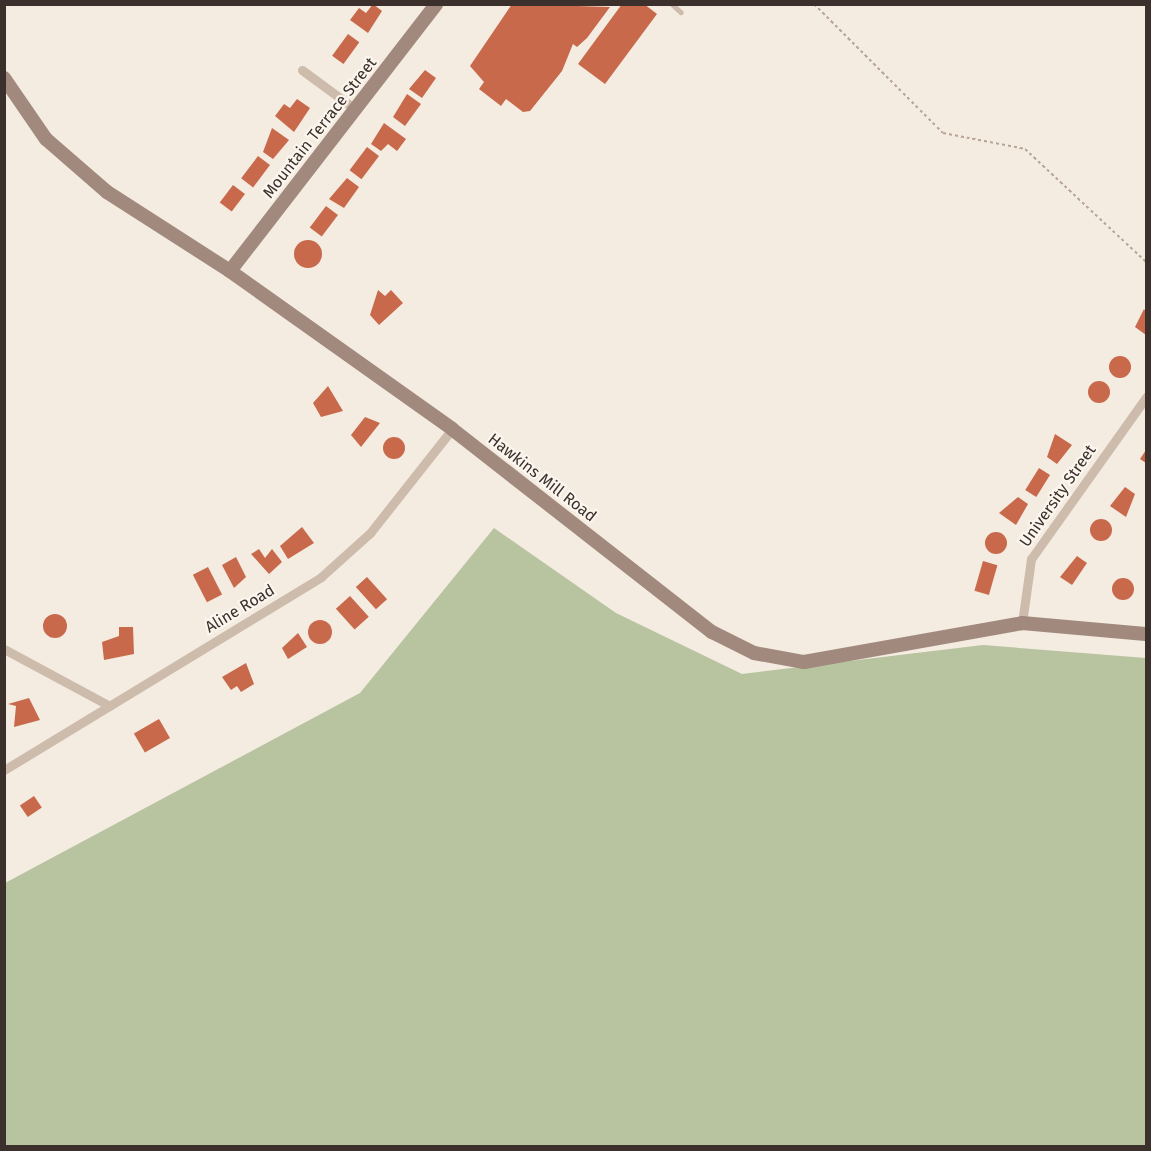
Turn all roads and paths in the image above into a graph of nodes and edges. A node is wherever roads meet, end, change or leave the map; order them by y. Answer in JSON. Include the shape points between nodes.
{"nodes":[{"id":1,"x":436,"y":4,"type":"edge"},
{"id":2,"x":672,"y":4,"type":"edge"},
{"id":3,"x":814,"y":4,"type":"edge"},
{"id":4,"x":681,"y":12,"type":"dead end"},
{"id":5,"x":302,"y":70,"type":"dead end"},
{"id":6,"x":4,"y":78,"type":"edge"},
{"id":7,"x":355,"y":109,"type":"junction"},
{"id":8,"x":1146,"y":262,"type":"edge"},
{"id":9,"x":230,"y":271,"type":"junction"},
{"id":10,"x":1146,"y":397,"type":"edge"},
{"id":11,"x":452,"y":429,"type":"junction"},
{"id":12,"x":1022,"y":623,"type":"junction"},
{"id":13,"x":1146,"y":634,"type":"edge"},
{"id":14,"x":4,"y":649,"type":"edge"},
{"id":15,"x":110,"y":706,"type":"junction"},
{"id":16,"x":4,"y":770,"type":"edge"}],
"edges":[{"from":1,"to":7,"type":"street","name":"Mountain Terrace Street"},
{"from":2,"to":4,"type":"lane"},
{"from":3,"to":8,"type":"path","via":[[943,133],[1025,149]]},
{"from":5,"to":7,"type":"street"},
{"from":6,"to":9,"type":"street","name":"Hawkins Mill Road","via":[[46,139],[107,192]]},
{"from":7,"to":9,"type":"street","name":"Mountain Terrace Street"},
{"from":9,"to":11,"type":"street","name":"Hawkins Mill Road"},
{"from":10,"to":12,"type":"street","name":"University Street","via":[[1031,559]]},
{"from":11,"to":12,"type":"street","name":"Hawkins Mill Road","via":[[712,632],[754,653],[804,662]]},
{"from":11,"to":15,"type":"street","name":"Aline Road","via":[[370,533],[321,577]]},
{"from":12,"to":13,"type":"street","name":"Hawkins Mill Road"},
{"from":14,"to":15,"type":"street"},
{"from":15,"to":16,"type":"street","name":"Aline Road"}]}
